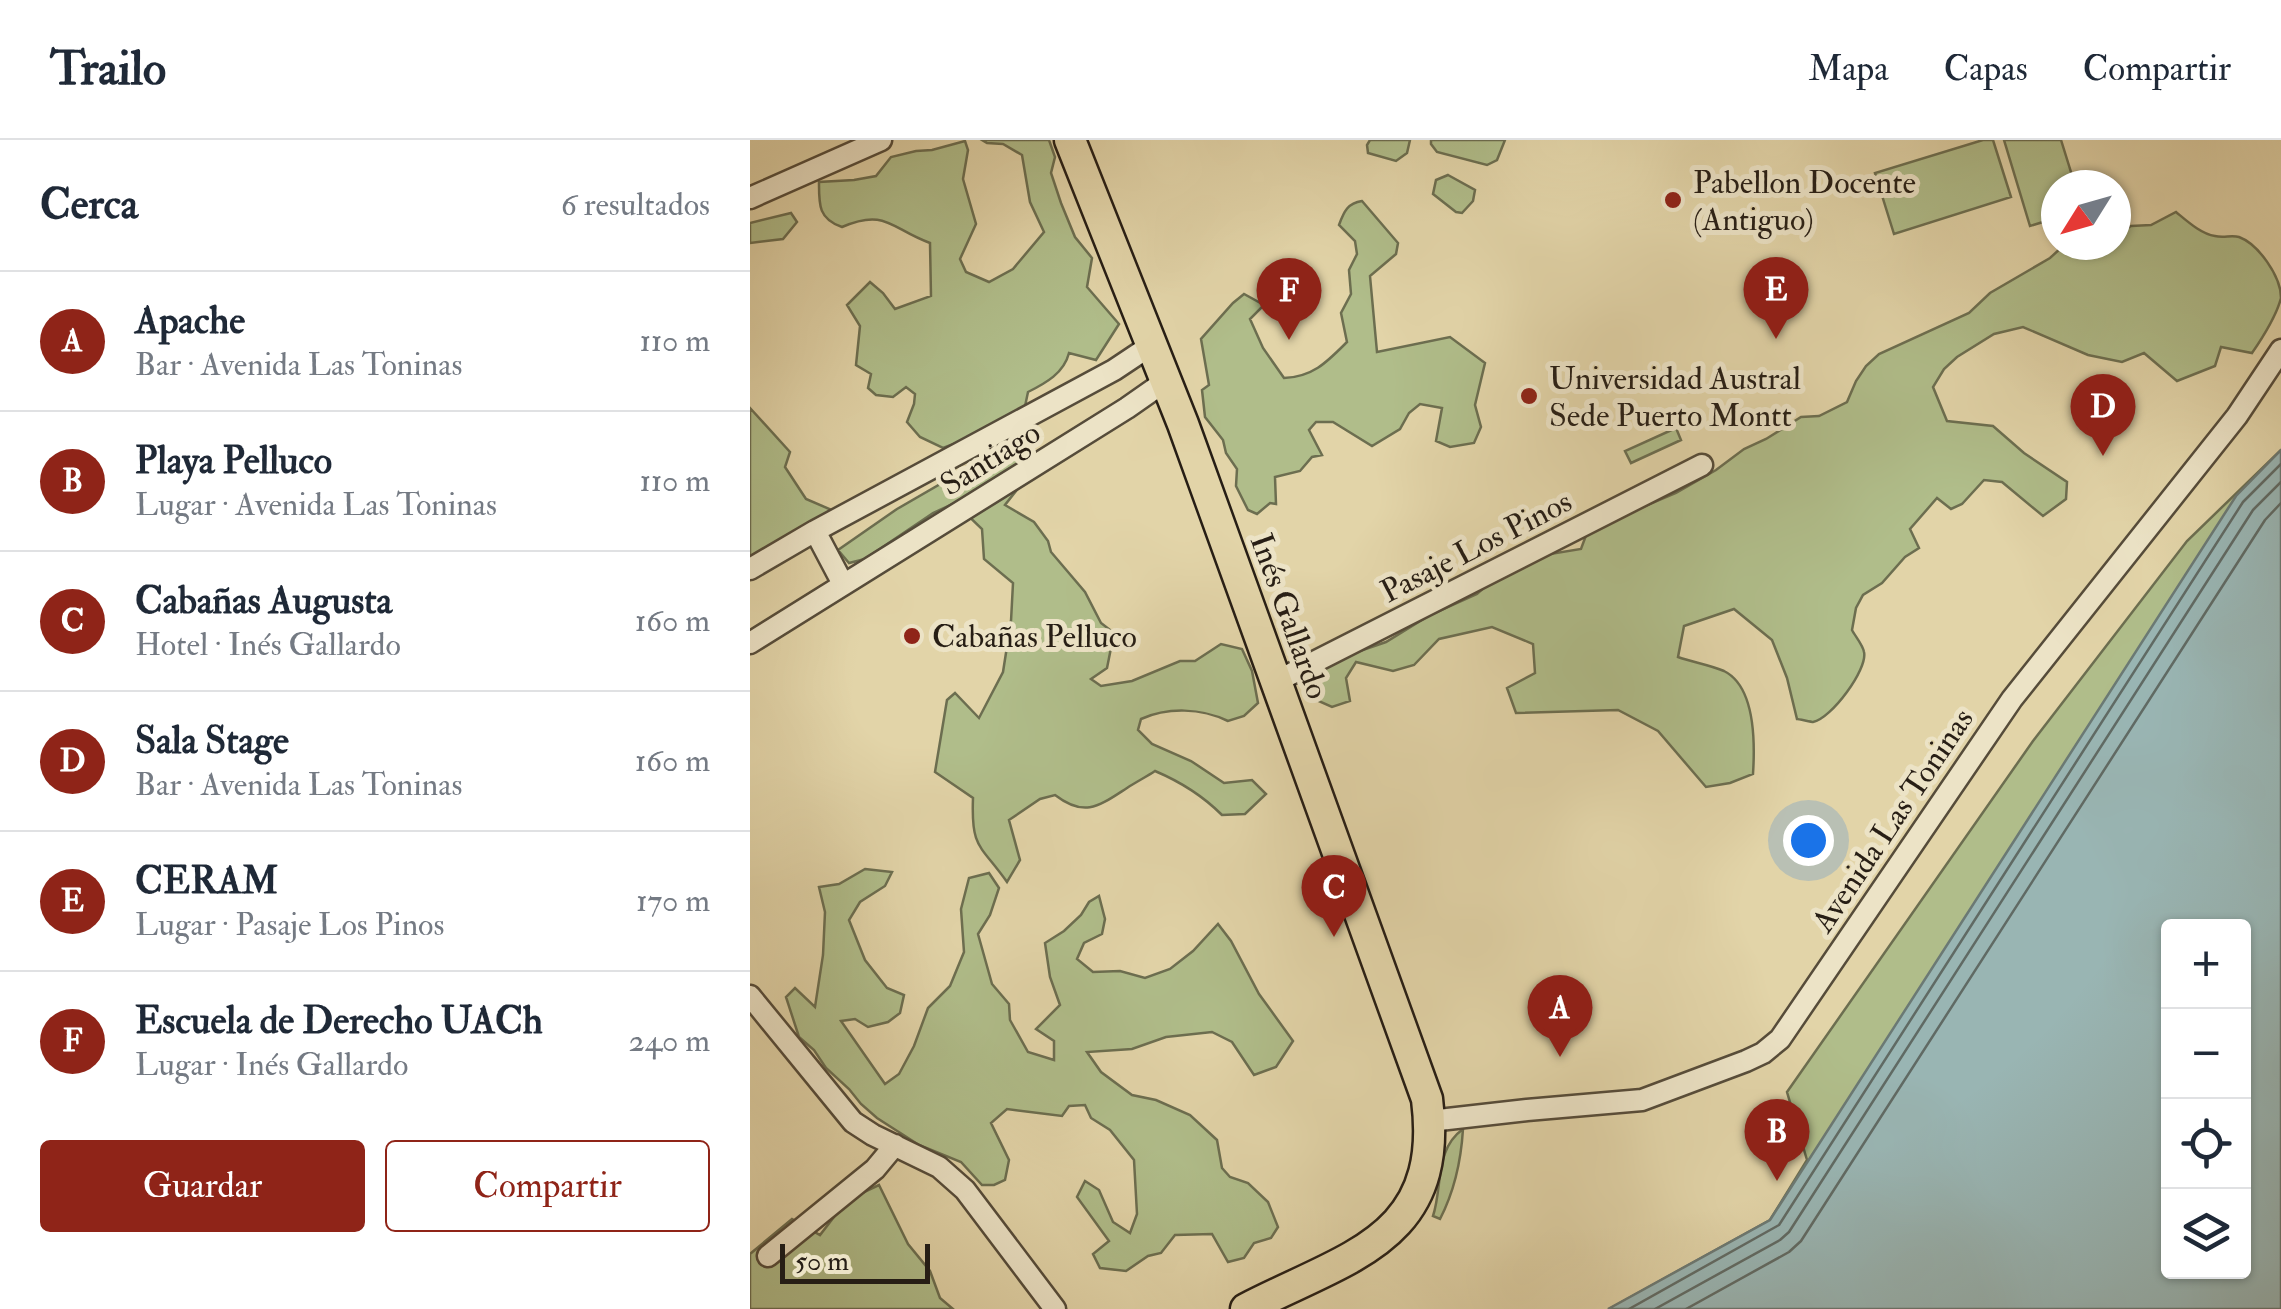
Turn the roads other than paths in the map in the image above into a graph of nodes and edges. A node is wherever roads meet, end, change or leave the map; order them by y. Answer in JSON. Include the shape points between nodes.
{"nodes":[{"id":1,"x":881,"y":140,"type":"edge"},
{"id":2,"x":1070,"y":140,"type":"edge"},
{"id":3,"x":750,"y":198,"type":"edge"},
{"id":4,"x":1153,"y":344,"type":"junction"},
{"id":5,"x":2281,"y":350,"type":"edge"},
{"id":6,"x":1167,"y":380,"type":"junction"},
{"id":7,"x":1702,"y":465,"type":"dead end"},
{"id":8,"x":815,"y":531,"type":"junction"},
{"id":9,"x":750,"y":570,"type":"edge"},
{"id":10,"x":843,"y":584,"type":"junction"},
{"id":11,"x":750,"y":643,"type":"edge"},
{"id":12,"x":1276,"y":681,"type":"junction"},
{"id":13,"x":750,"y":996,"type":"edge"},
{"id":14,"x":1430,"y":1121,"type":"junction"},
{"id":15,"x":895,"y":1145,"type":"junction"},
{"id":16,"x":768,"y":1256,"type":"dead end"},
{"id":17,"x":1055,"y":1309,"type":"edge"},
{"id":18,"x":1246,"y":1309,"type":"edge"}],
"edges":[{"from":1,"to":3,"type":"street"},
{"from":2,"to":4,"type":"highway","name":"Inés Gallardo"},
{"from":4,"to":6,"type":"highway","name":"Inés Gallardo"},
{"from":4,"to":8,"type":"street"},
{"from":5,"to":14,"type":"street","name":"Avenida Las Toninas","via":[[2237,416],[2012,698],[1772,1048],[1633,1102]]},
{"from":6,"to":10,"type":"street","name":"Santiago"},
{"from":6,"to":12,"type":"highway","name":"Inés Gallardo"},
{"from":7,"to":12,"type":"street","name":"Pasaje Los Pinos"},
{"from":8,"to":9,"type":"street"},
{"from":8,"to":10,"type":"street"},
{"from":10,"to":11,"type":"street","name":"Santiago"},
{"from":12,"to":14,"type":"highway","name":"Inés Gallardo","via":[[1424,1086]]},
{"from":13,"to":15,"type":"street","via":[[853,1122]]},
{"from":14,"to":18,"type":"highway","name":"Inés Gallardo","via":[[1422,1186],[1398,1223],[1340,1263]]},
{"from":15,"to":16,"type":"street"},
{"from":15,"to":17,"type":"street","via":[[939,1167],[965,1190]]}]}
